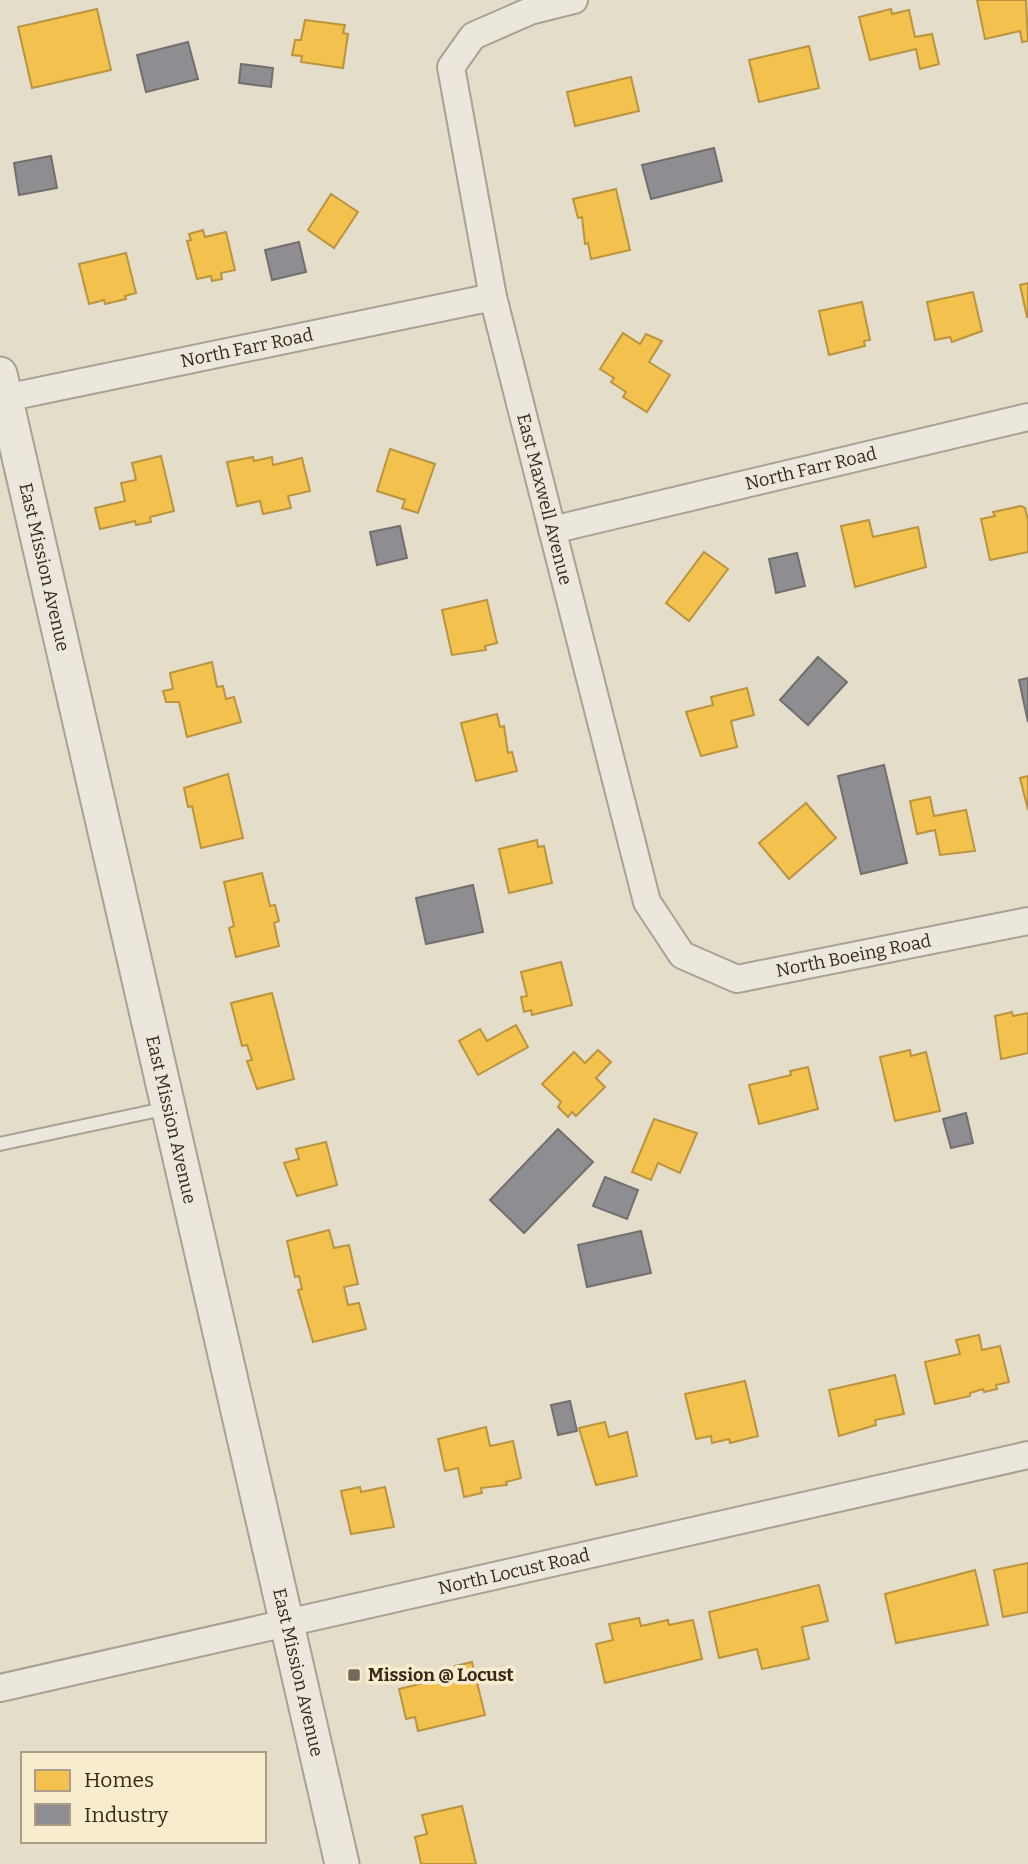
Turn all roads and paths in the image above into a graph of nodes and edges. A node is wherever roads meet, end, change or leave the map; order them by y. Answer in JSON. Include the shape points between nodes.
{"nodes":[{"id":1,"x":574,"y":0,"type":"edge"},
{"id":2,"x":493,"y":297,"type":"junction"},
{"id":3,"x":2,"y":390,"type":"edge"},
{"id":4,"x":1028,"y":417,"type":"edge"},
{"id":5,"x":552,"y":530,"type":"junction"},
{"id":6,"x":1028,"y":921,"type":"edge"},
{"id":7,"x":682,"y":955,"type":"joint"},
{"id":8,"x":168,"y":1108,"type":"junction"},
{"id":9,"x":0,"y":1144,"type":"edge"},
{"id":10,"x":1028,"y":1455,"type":"edge"},
{"id":11,"x":287,"y":1622,"type":"junction"},
{"id":12,"x":0,"y":1688,"type":"edge"},
{"id":13,"x":342,"y":1864,"type":"edge"}],
"edges":[{"from":1,"to":2,"type":"street","name":"East Maxwell Avenue","via":[[530,11],[473,36],[451,67]]},
{"from":2,"to":3,"type":"street","name":"North Farr Road"},
{"from":2,"to":5,"type":"street","name":"East Maxwell Avenue"},
{"from":3,"to":8,"type":"street","name":"East Mission Avenue"},
{"from":4,"to":5,"type":"street","name":"North Farr Road"},
{"from":5,"to":7,"type":"street","name":"East Maxwell Avenue","via":[[647,902]]},
{"from":6,"to":7,"type":"street","name":"North Boeing Road","via":[[737,979]]},
{"from":8,"to":9,"type":"lane"},
{"from":8,"to":11,"type":"street","name":"East Mission Avenue"},
{"from":10,"to":11,"type":"street","name":"North Locust Road"},
{"from":11,"to":12,"type":"street","name":"North Locust Road"},
{"from":11,"to":13,"type":"street","name":"East Mission Avenue"}]}
